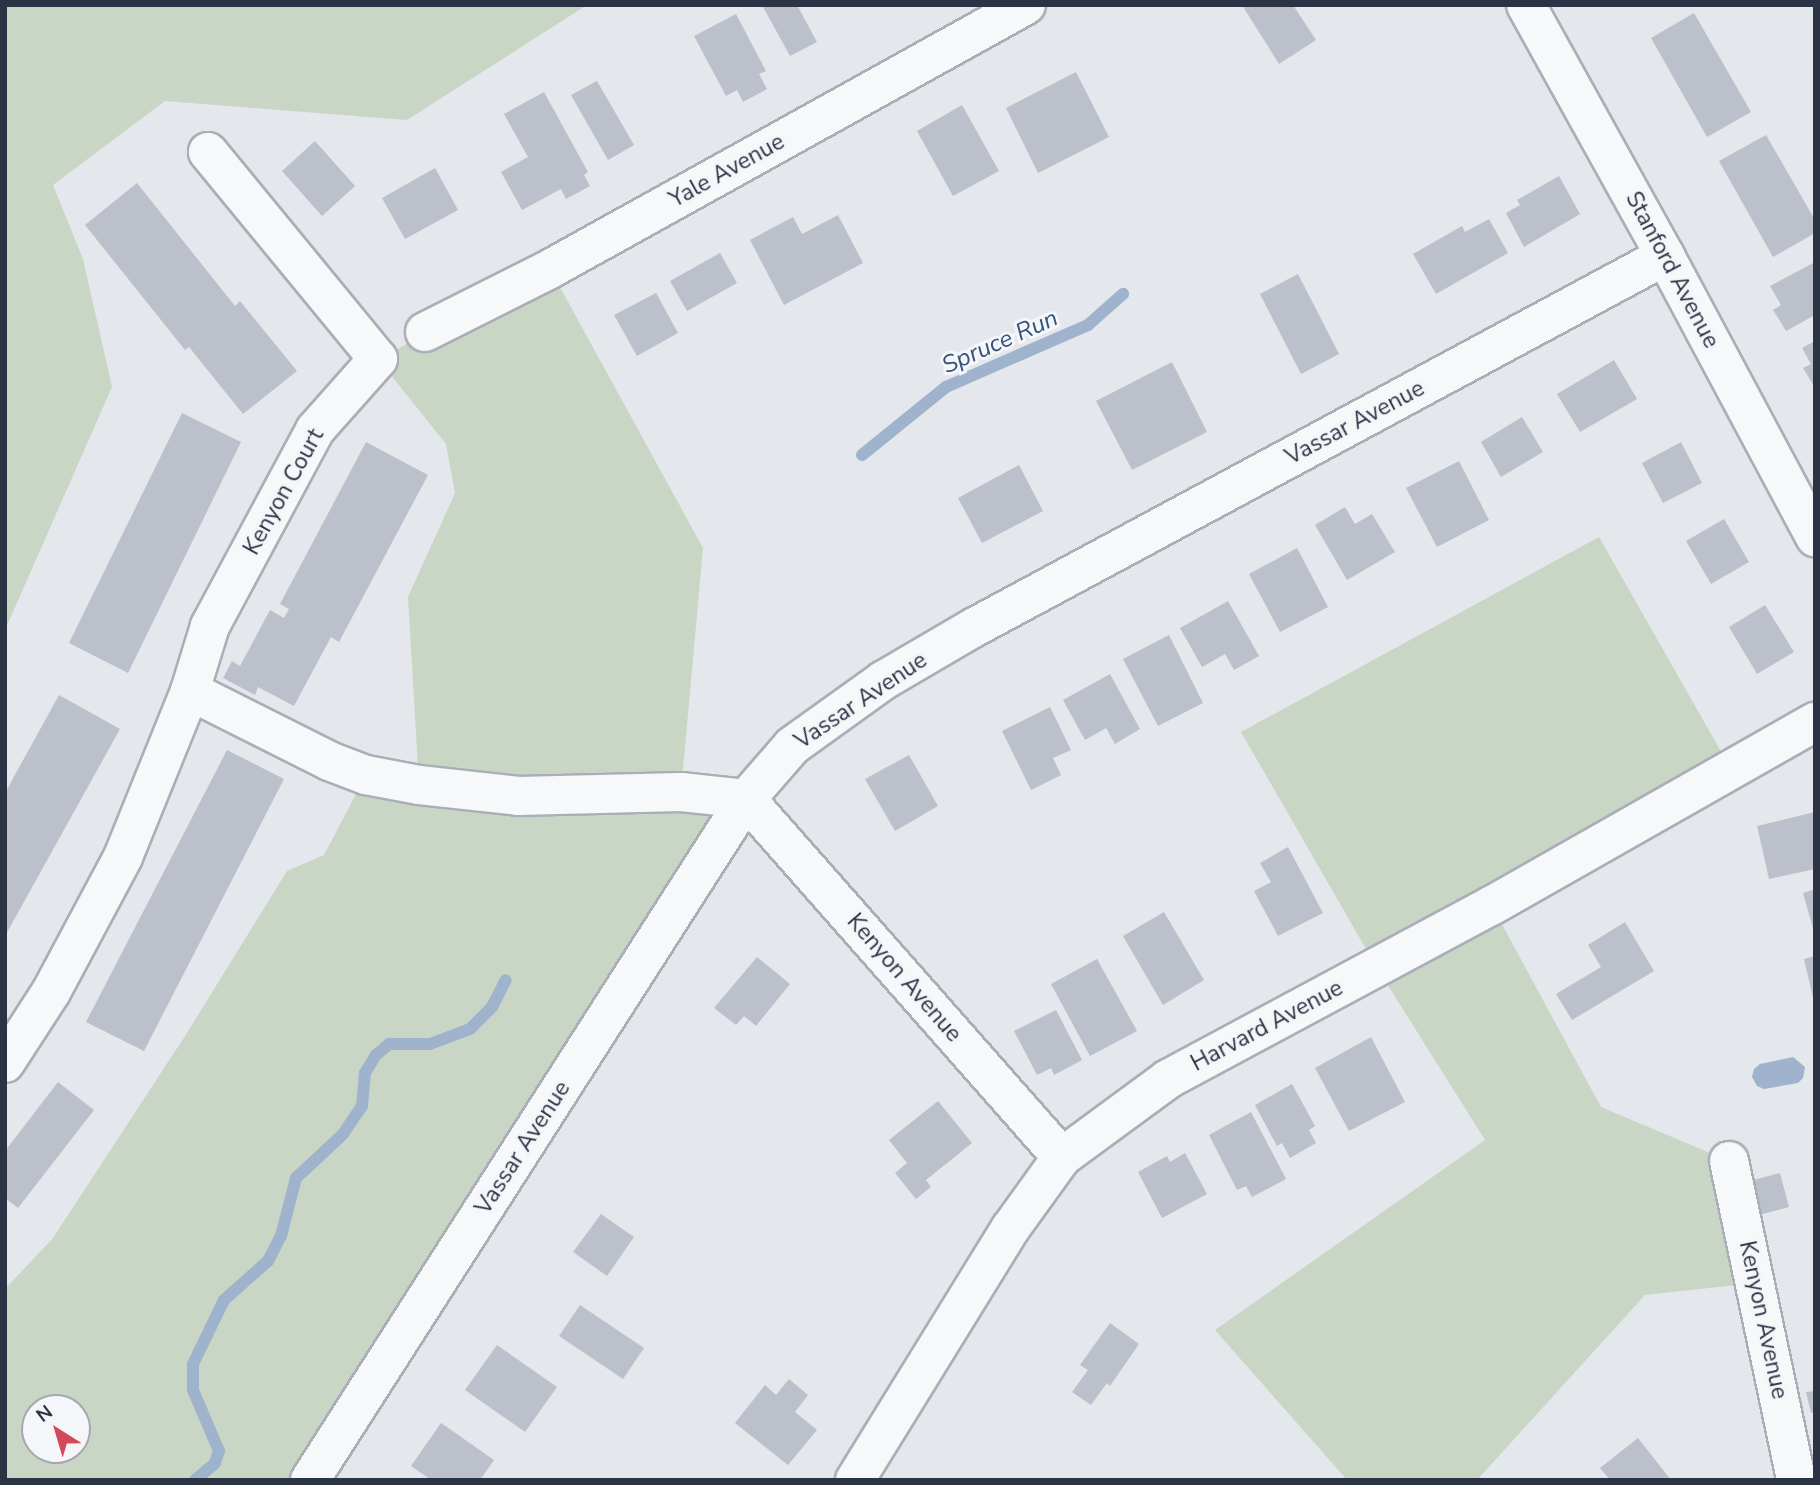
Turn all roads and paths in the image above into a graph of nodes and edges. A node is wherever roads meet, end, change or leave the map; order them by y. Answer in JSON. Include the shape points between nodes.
{"nodes":[{"id":1,"x":1026,"y":5,"type":"edge"},
{"id":2,"x":1526,"y":5,"type":"edge"},
{"id":3,"x":208,"y":152,"type":"dead end"},
{"id":4,"x":1665,"y":256,"type":"junction"},
{"id":5,"x":425,"y":332,"type":"dead end"},
{"id":6,"x":1815,"y":537,"type":"edge"},
{"id":7,"x":190,"y":691,"type":"junction"},
{"id":8,"x":1815,"y":722,"type":"edge"},
{"id":9,"x":746,"y":799,"type":"junction"},
{"id":10,"x":5,"y":1063,"type":"edge"},
{"id":11,"x":1062,"y":1157,"type":"junction"},
{"id":12,"x":1729,"y":1161,"type":"dead end"},
{"id":13,"x":310,"y":1480,"type":"edge"},
{"id":14,"x":855,"y":1480,"type":"edge"},
{"id":15,"x":1797,"y":1480,"type":"edge"}],
"edges":[{"from":1,"to":5,"type":"street","name":"Yale Avenue","via":[[550,269]]},
{"from":2,"to":4,"type":"street","name":"Stanford Avenue"},
{"from":3,"to":7,"type":"street","name":"Kenyon Court","via":[[378,359],[315,430],[210,626]]},
{"from":4,"to":6,"type":"street","name":"Stanford Avenue"},
{"from":4,"to":9,"type":"street","name":"Vassar Avenue","via":[[884,680],[792,746]]},
{"from":7,"to":9,"type":"street","via":[[366,775],[518,796],[681,792]]},
{"from":7,"to":10,"type":"street","name":"Kenyon Court","via":[[124,857],[51,992]]},
{"from":8,"to":11,"type":"street","name":"Harvard Avenue","via":[[1491,906],[1168,1079]]},
{"from":9,"to":11,"type":"street","name":"Kenyon Avenue"},
{"from":9,"to":13,"type":"street","name":"Vassar Avenue"},
{"from":11,"to":14,"type":"street","name":"Harvard Avenue","via":[[1010,1229]]},
{"from":12,"to":15,"type":"street","name":"Kenyon Avenue"}]}
